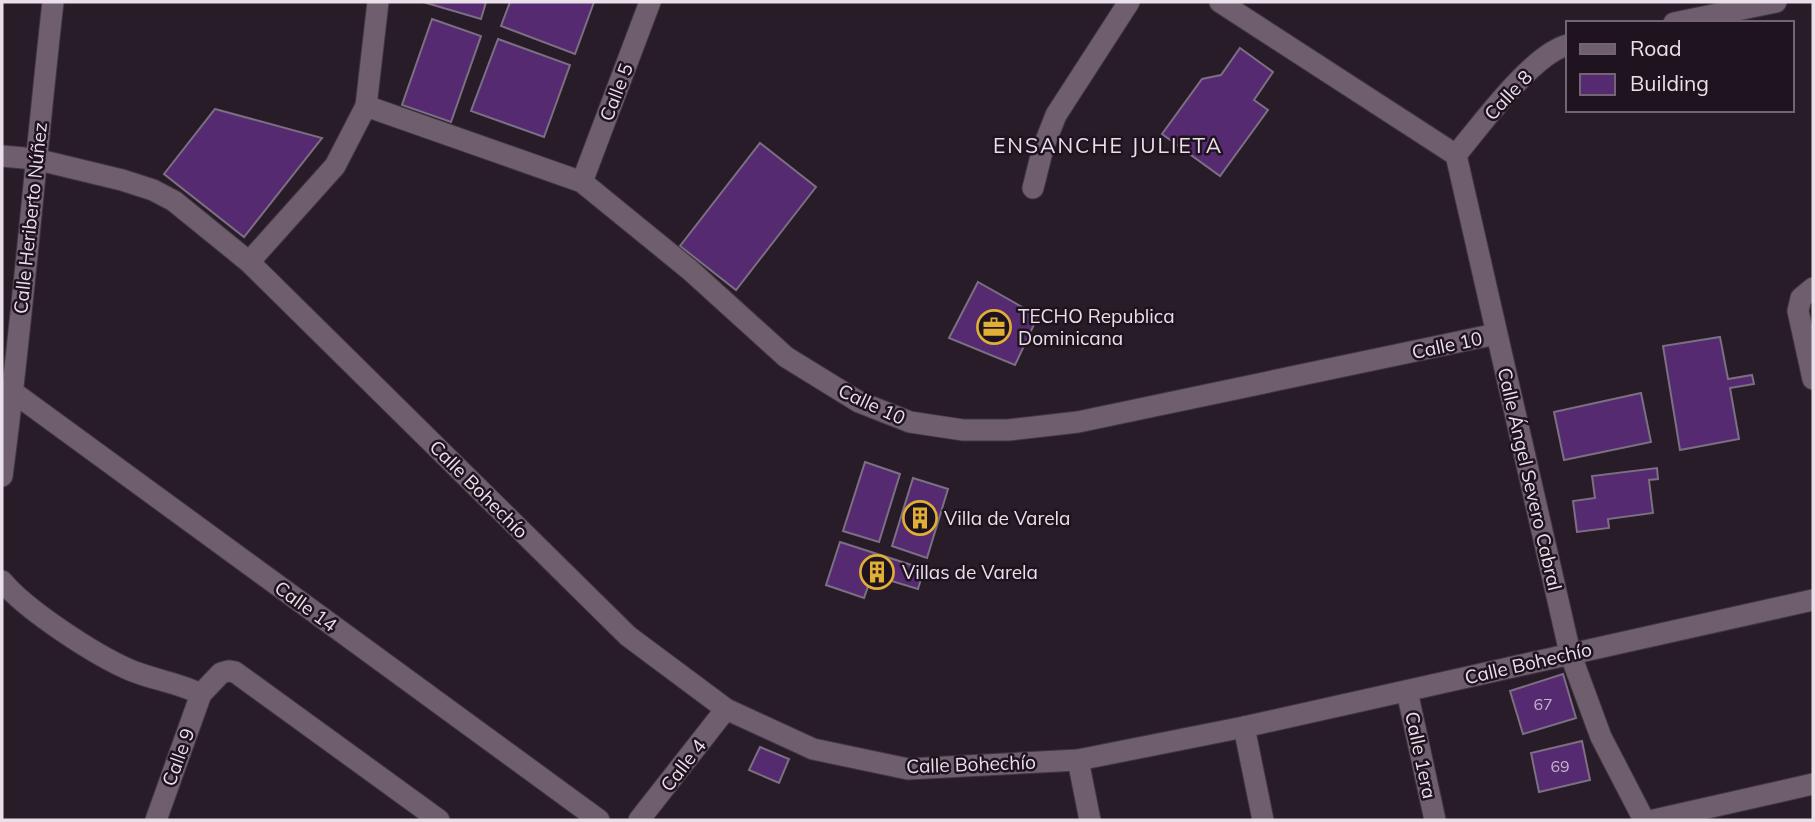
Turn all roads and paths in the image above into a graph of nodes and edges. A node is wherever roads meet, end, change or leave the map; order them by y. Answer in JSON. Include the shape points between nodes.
{"nodes":[{"id":1,"x":53,"y":2,"type":"edge"},
{"id":2,"x":379,"y":2,"type":"edge"},
{"id":3,"x":650,"y":2,"type":"edge"},
{"id":4,"x":1129,"y":2,"type":"edge"},
{"id":5,"x":1220,"y":2,"type":"edge"},
{"id":6,"x":1776,"y":2,"type":"edge"},
{"id":7,"x":1741,"y":5,"type":"edge"},
{"id":8,"x":1681,"y":21,"type":"edge"},
{"id":9,"x":1566,"y":46,"type":"edge"},
{"id":10,"x":366,"y":106,"type":"junction"},
{"id":11,"x":1455,"y":155,"type":"junction"},
{"id":12,"x":2,"y":156,"type":"edge"},
{"id":13,"x":35,"y":159,"type":"junction"},
{"id":14,"x":582,"y":182,"type":"junction"},
{"id":15,"x":1033,"y":188,"type":"dead end"},
{"id":16,"x":249,"y":262,"type":"junction"},
{"id":17,"x":1813,"y":288,"type":"edge"},
{"id":18,"x":1496,"y":334,"type":"junction"},
{"id":19,"x":1813,"y":379,"type":"edge"},
{"id":20,"x":13,"y":392,"type":"junction"},
{"id":21,"x":2,"y":476,"type":"edge"},
{"id":22,"x":2,"y":581,"type":"edge"},
{"id":23,"x":1813,"y":600,"type":"edge"},
{"id":24,"x":1570,"y":653,"type":"junction"},
{"id":25,"x":1407,"y":691,"type":"junction"},
{"id":26,"x":201,"y":694,"type":"junction"},
{"id":27,"x":726,"y":709,"type":"junction"},
{"id":28,"x":1244,"y":727,"type":"junction"},
{"id":29,"x":1078,"y":760,"type":"junction"},
{"id":30,"x":1813,"y":784,"type":"edge"},
{"id":31,"x":156,"y":820,"type":"edge"},
{"id":32,"x":439,"y":820,"type":"edge"},
{"id":33,"x":599,"y":820,"type":"edge"},
{"id":34,"x":639,"y":820,"type":"edge"},
{"id":35,"x":1090,"y":820,"type":"edge"},
{"id":36,"x":1263,"y":820,"type":"edge"},
{"id":37,"x":1434,"y":820,"type":"edge"},
{"id":38,"x":1644,"y":820,"type":"edge"},
{"id":39,"x":1654,"y":820,"type":"edge"}],
"edges":[{"from":1,"to":13,"type":"street","name":"Calle Heriberto Núñez"},
{"from":2,"to":10,"type":"street"},
{"from":3,"to":14,"type":"street","name":"Calle 5"},
{"from":4,"to":15,"type":"street","via":[[1056,115]]},
{"from":5,"to":11,"type":"street"},
{"from":6,"to":7,"type":"street"},
{"from":7,"to":8,"type":"street"},
{"from":9,"to":11,"type":"street","name":"Calle 8","via":[[1525,74]]},
{"from":10,"to":14,"type":"street","name":"Calle 10"},
{"from":10,"to":16,"type":"street","via":[[335,166]]},
{"from":11,"to":18,"type":"street","name":"Calle Ángel Severo Cabral"},
{"from":12,"to":13,"type":"street","name":"Calle Bohechío"},
{"from":13,"to":16,"type":"street","name":"Calle Bohechío","via":[[153,190],[174,201]]},
{"from":13,"to":20,"type":"street","name":"Calle Heriberto Núñez"},
{"from":14,"to":18,"type":"street","name":"Calle 10","via":[[690,270],[786,357],[859,402],[910,422],[964,430],[1078,422]]},
{"from":16,"to":27,"type":"street","name":"Calle Bohechío","via":[[628,636]]},
{"from":17,"to":19,"type":"street","via":[[1801,298],[1798,311]]},
{"from":18,"to":24,"type":"street","name":"Calle Ángel Severo Cabral"},
{"from":20,"to":21,"type":"street","name":"Calle Heriberto Núñez"},
{"from":20,"to":33,"type":"street","name":"Calle 14"},
{"from":22,"to":26,"type":"street","via":[[34,610],[101,656]]},
{"from":23,"to":24,"type":"street","name":"Calle Bohechío"},
{"from":24,"to":25,"type":"street","name":"Calle Bohechío"},
{"from":24,"to":38,"type":"street","name":"Calle Ángel Severo Cabral","via":[[1601,737]]},
{"from":25,"to":28,"type":"street","name":"Calle Bohechío"},
{"from":25,"to":37,"type":"street","name":"Calle 1era"},
{"from":26,"to":31,"type":"street","name":"Calle 9"},
{"from":26,"to":32,"type":"street","via":[[221,673],[235,672]]},
{"from":27,"to":29,"type":"street","name":"Calle Bohechío","via":[[813,749],[908,769]]},
{"from":27,"to":34,"type":"street","name":"Calle 4"},
{"from":28,"to":29,"type":"street","name":"Calle Bohechío"},
{"from":28,"to":36,"type":"street"},
{"from":29,"to":35,"type":"street"},
{"from":30,"to":39,"type":"street"}]}
